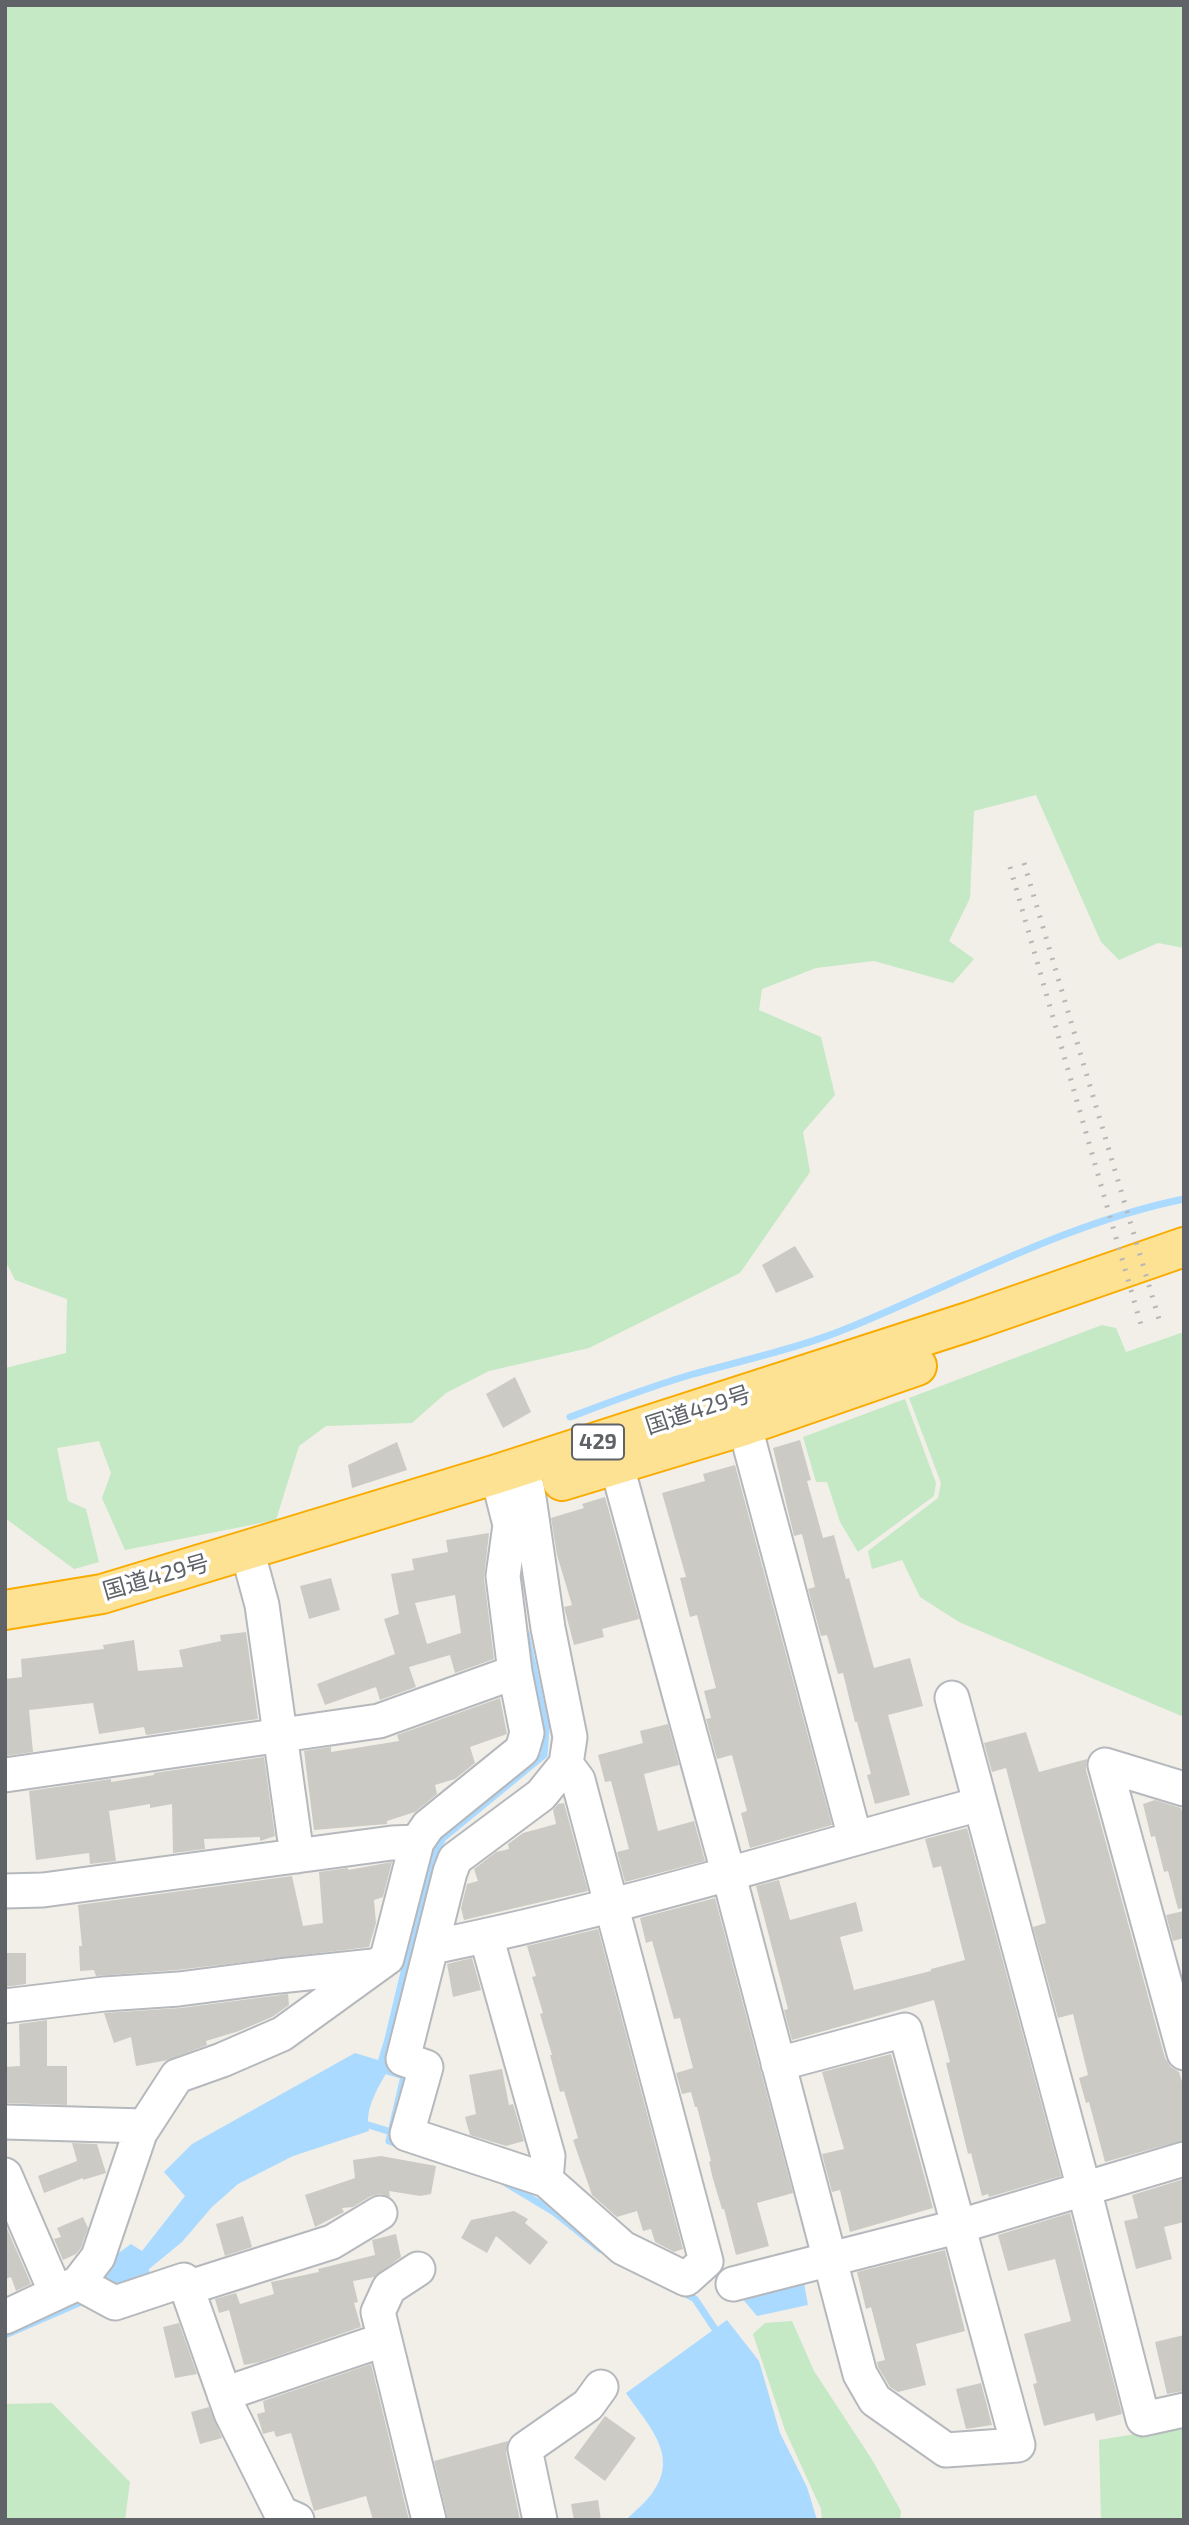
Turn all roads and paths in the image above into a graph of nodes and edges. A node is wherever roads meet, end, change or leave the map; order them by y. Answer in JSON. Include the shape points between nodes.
{"nodes":[{"id":1,"x":1184,"y":1247,"type":"edge"},
{"id":2,"x":1184,"y":1274,"type":"edge"},
{"id":3,"x":741,"y":1411,"type":"junction"},
{"id":4,"x":613,"y":1452,"type":"junction"},
{"id":5,"x":513,"y":1482,"type":"junction"},
{"id":6,"x":251,"y":1563,"type":"junction"},
{"id":7,"x":5,"y":1587,"type":"edge"},
{"id":8,"x":24,"y":1607,"type":"edge"},
{"id":9,"x":5,"y":1635,"type":"edge"},
{"id":10,"x":515,"y":1672,"type":"junction"},
{"id":11,"x":953,"y":1698,"type":"dead end"},
{"id":12,"x":279,"y":1737,"type":"junction"},
{"id":13,"x":566,"y":1765,"type":"junction"},
{"id":14,"x":5,"y":1775,"type":"edge"},
{"id":15,"x":1184,"y":1789,"type":"edge"},
{"id":16,"x":980,"y":1804,"type":"junction"},
{"id":17,"x":855,"y":1838,"type":"junction"},
{"id":18,"x":416,"y":1843,"type":"junction"},
{"id":19,"x":298,"y":1856,"type":"junction"},
{"id":20,"x":728,"y":1872,"type":"junction"},
{"id":21,"x":5,"y":1891,"type":"edge"},
{"id":22,"x":611,"y":1903,"type":"junction"},
{"id":23,"x":486,"y":1936,"type":"junction"},
{"id":24,"x":432,"y":1947,"type":"junction"},
{"id":25,"x":376,"y":1966,"type":"junction"},
{"id":26,"x":5,"y":2006,"type":"edge"},
{"id":27,"x":1184,"y":2053,"type":"edge"},
{"id":28,"x":778,"y":2064,"type":"junction"},
{"id":29,"x":5,"y":2122,"type":"edge"},
{"id":30,"x":145,"y":2126,"type":"junction"},
{"id":31,"x":1184,"y":2159,"type":"edge"},
{"id":32,"x":5,"y":2175,"type":"edge"},
{"id":33,"x":546,"y":2180,"type":"junction"},
{"id":34,"x":1084,"y":2189,"type":"junction"},
{"id":35,"x":380,"y":2213,"type":"dead end"},
{"id":36,"x":960,"y":2226,"type":"junction"},
{"id":37,"x":830,"y":2258,"type":"junction"},
{"id":38,"x":418,"y":2269,"type":"dead end"},
{"id":39,"x":733,"y":2284,"type":"dead end"},
{"id":40,"x":187,"y":2288,"type":"junction"},
{"id":41,"x":81,"y":2290,"type":"junction"},
{"id":42,"x":5,"y":2317,"type":"edge"},
{"id":43,"x":383,"y":2340,"type":"junction"},
{"id":44,"x":601,"y":2387,"type":"dead end"},
{"id":45,"x":224,"y":2394,"type":"junction"},
{"id":46,"x":1184,"y":2410,"type":"edge"},
{"id":47,"x":297,"y":2520,"type":"edge"},
{"id":48,"x":429,"y":2520,"type":"edge"},
{"id":49,"x":540,"y":2520,"type":"edge"}],
"edges":[{"from":1,"to":3,"type":"highway","name":"国道429号","number":"429","via":[[971,1321]]},
{"from":2,"to":3,"type":"highway","name":"国道429号","number":"429"},
{"from":3,"to":4,"type":"highway","name":"国道429号","number":"429"},
{"from":3,"to":17,"type":"street"},
{"from":4,"to":5,"type":"highway","name":"国道429号","number":"429"},
{"from":4,"to":20,"type":"street"},
{"from":5,"to":6,"type":"highway","name":"国道429号","number":"429"},
{"from":5,"to":10,"type":"street","via":[[503,1576]]},
{"from":5,"to":13,"type":"street","via":[[570,1737]]},
{"from":6,"to":8,"type":"highway","name":"国道429号","number":"429"},
{"from":6,"to":9,"type":"highway","name":"国道429号","number":"429","via":[[123,1614]]},
{"from":6,"to":12,"type":"street","via":[[262,1605]]},
{"from":7,"to":8,"type":"street"},
{"from":10,"to":12,"type":"street","via":[[379,1721]]},
{"from":10,"to":18,"type":"street","via":[[527,1733],[522,1750],[428,1826]]},
{"from":11,"to":16,"type":"street"},
{"from":12,"to":14,"type":"street"},
{"from":12,"to":19,"type":"street"},
{"from":13,"to":22,"type":"street","via":[[578,1780]]},
{"from":13,"to":24,"type":"street","via":[[541,1796],[455,1859]]},
{"from":15,"to":27,"type":"street","via":[[1105,1765]]},
{"from":16,"to":17,"type":"street"},
{"from":16,"to":34,"type":"street"},
{"from":17,"to":20,"type":"street"},
{"from":18,"to":19,"type":"street"},
{"from":18,"to":25,"type":"street","via":[[387,1958]]},
{"from":19,"to":21,"type":"street","via":[[43,1890]]},
{"from":20,"to":22,"type":"street"},
{"from":20,"to":28,"type":"street"},
{"from":22,"to":23,"type":"street"},
{"from":22,"to":33,"type":"street","via":[[706,2261],[686,2279],[623,2248]]},
{"from":23,"to":24,"type":"street"},
{"from":23,"to":33,"type":"street","via":[[548,2156]]},
{"from":24,"to":33,"type":"street","via":[[402,2059],[426,2067],[407,2134]]},
{"from":25,"to":26,"type":"street"},
{"from":25,"to":30,"type":"street","via":[[282,2034],[177,2076]]},
{"from":28,"to":36,"type":"street","via":[[905,2030]]},
{"from":28,"to":37,"type":"street"},
{"from":29,"to":30,"type":"street"},
{"from":30,"to":41,"type":"street","via":[[98,2257]]},
{"from":31,"to":34,"type":"street"},
{"from":32,"to":41,"type":"street"},
{"from":34,"to":36,"type":"street"},
{"from":34,"to":46,"type":"street","via":[[1143,2419]]},
{"from":35,"to":40,"type":"street","via":[[332,2242]]},
{"from":36,"to":37,"type":"street"},
{"from":36,"to":37,"type":"street","via":[[1018,2445],[946,2450],[875,2400],[860,2374]]},
{"from":37,"to":39,"type":"street"},
{"from":38,"to":43,"type":"street","via":[[389,2288],[378,2312]]},
{"from":40,"to":41,"type":"street","via":[[184,2280],[115,2303]]},
{"from":40,"to":45,"type":"street"},
{"from":41,"to":42,"type":"street"},
{"from":43,"to":45,"type":"street"},
{"from":43,"to":48,"type":"street"},
{"from":44,"to":49,"type":"street","via":[[589,2404],[525,2449]]},
{"from":45,"to":47,"type":"street","via":[[281,2513]]}]}
